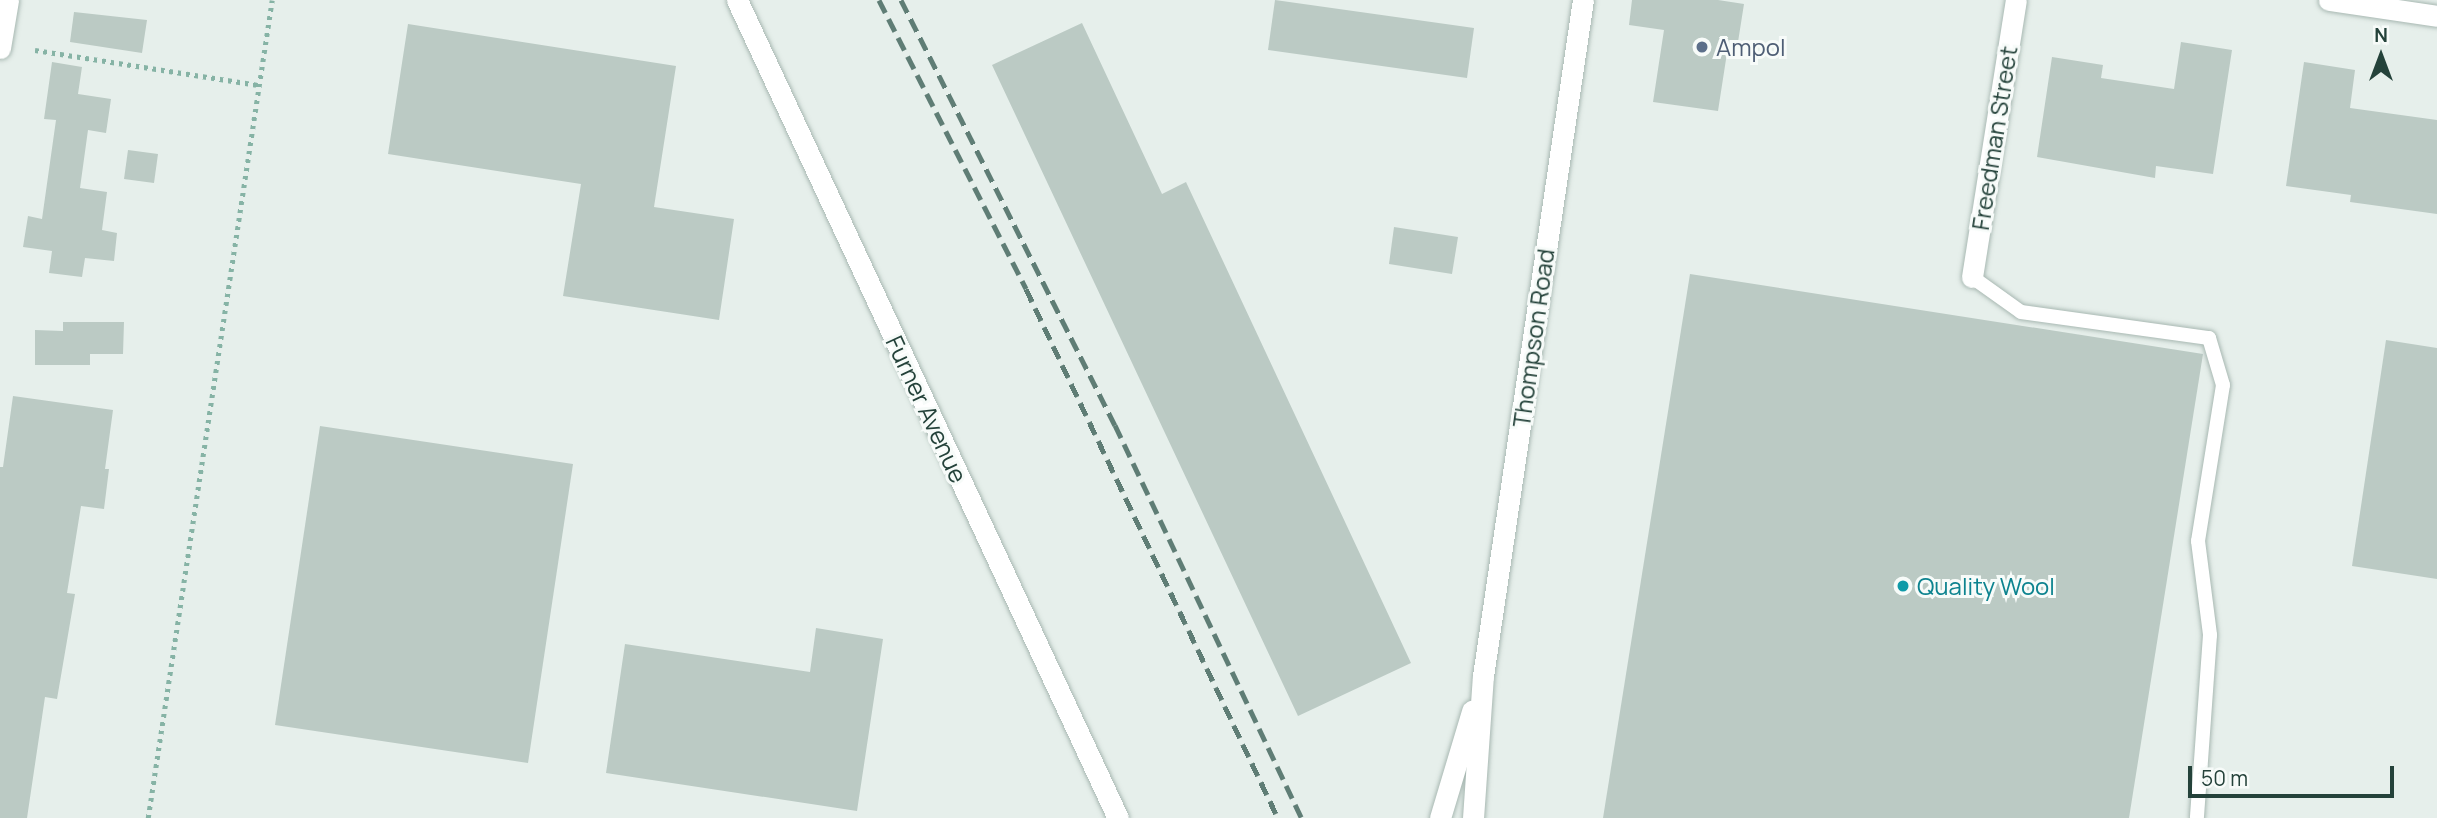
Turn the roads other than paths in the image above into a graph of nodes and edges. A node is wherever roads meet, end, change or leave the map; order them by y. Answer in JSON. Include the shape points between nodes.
{"nodes":[{"id":1,"x":8,"y":0,"type":"edge"},
{"id":2,"x":737,"y":0,"type":"edge"},
{"id":3,"x":1583,"y":0,"type":"edge"},
{"id":4,"x":2016,"y":0,"type":"edge"},
{"id":5,"x":2329,"y":0,"type":"edge"},
{"id":6,"x":2437,"y":16,"type":"edge"},
{"id":7,"x":0,"y":48,"type":"edge"},
{"id":8,"x":1972,"y":277,"type":"joint"},
{"id":9,"x":1483,"y":676,"type":"junction"},
{"id":10,"x":1118,"y":818,"type":"edge"},
{"id":11,"x":1440,"y":818,"type":"edge"},
{"id":12,"x":1473,"y":818,"type":"edge"},
{"id":13,"x":2197,"y":818,"type":"edge"}],
"edges":[{"from":1,"to":7,"type":"street"},
{"from":2,"to":10,"type":"street","name":"Furner Avenue"},
{"from":3,"to":9,"type":"street","name":"Thompson Road"},
{"from":4,"to":8,"type":"street","name":"Freedman Street"},
{"from":5,"to":6,"type":"street"},
{"from":8,"to":13,"type":"lane","via":[[2021,312],[2209,338],[2223,385],[2198,541],[2210,635]]},
{"from":9,"to":11,"type":"street","name":"Thompson Road"},
{"from":9,"to":12,"type":"street","name":"Thompson Road"}]}
